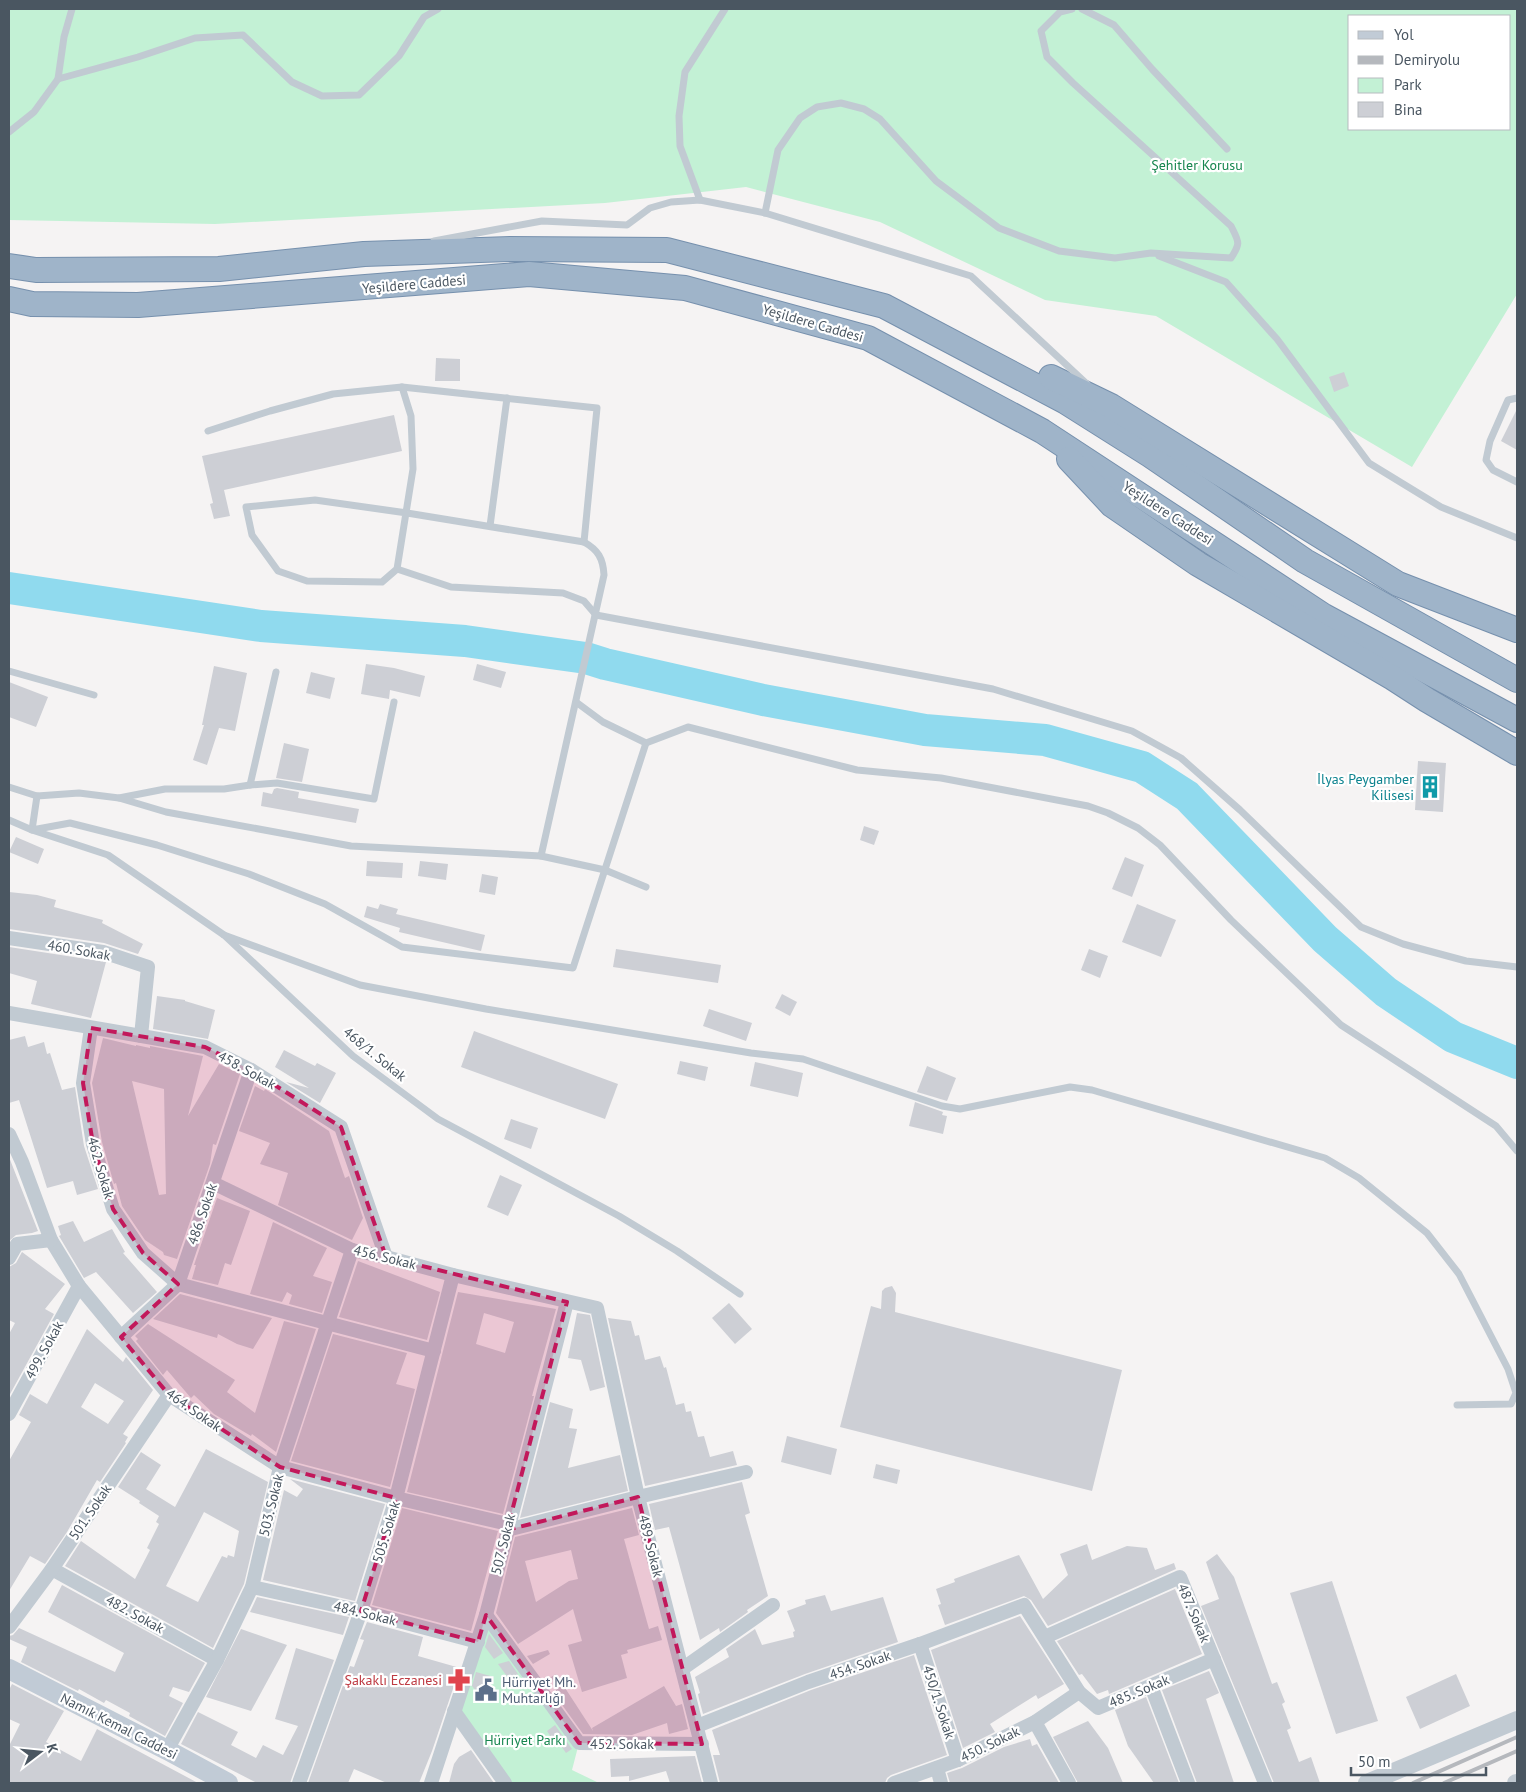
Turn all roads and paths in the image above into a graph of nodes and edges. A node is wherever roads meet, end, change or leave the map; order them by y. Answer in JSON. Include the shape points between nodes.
{"nodes":[{"id":1,"x":72,"y":9,"type":"edge"},
{"id":2,"x":438,"y":9,"type":"edge"},
{"id":3,"x":725,"y":9,"type":"edge"},
{"id":4,"x":1072,"y":9,"type":"edge"},
{"id":5,"x":1082,"y":9,"type":"edge"},
{"id":6,"x":58,"y":79,"type":"junction"},
{"id":7,"x":9,"y":132,"type":"edge"},
{"id":8,"x":1228,"y":148,"type":"dead end"},
{"id":9,"x":700,"y":200,"type":"junction"},
{"id":10,"x":764,"y":213,"type":"junction"},
{"id":11,"x":430,"y":242,"type":"dead end"},
{"id":12,"x":420,"y":244,"type":"dead end"},
{"id":13,"x":1151,"y":253,"type":"junction"},
{"id":14,"x":364,"y":254,"type":"junction"},
{"id":15,"x":9,"y":266,"type":"edge"},
{"id":16,"x":9,"y":299,"type":"edge"},
{"id":17,"x":884,"y":306,"type":"junction"},
{"id":18,"x":402,"y":387,"type":"junction"},
{"id":19,"x":507,"y":398,"type":"junction"},
{"id":20,"x":1517,"y":398,"type":"edge"},
{"id":21,"x":1111,"y":406,"type":"junction"},
{"id":22,"x":208,"y":431,"type":"dead end"},
{"id":23,"x":1042,"y":431,"type":"junction"},
{"id":24,"x":1517,"y":482,"type":"edge"},
{"id":25,"x":407,"y":513,"type":"junction"},
{"id":26,"x":490,"y":526,"type":"junction"},
{"id":27,"x":1517,"y":531,"type":"edge"},
{"id":28,"x":1508,"y":534,"type":"junction"},
{"id":29,"x":1517,"y":538,"type":"edge"},
{"id":30,"x":584,"y":542,"type":"junction"},
{"id":31,"x":397,"y":569,"type":"junction"},
{"id":32,"x":596,"y":615,"type":"junction"},
{"id":33,"x":1517,"y":630,"type":"edge"},
{"id":34,"x":9,"y":671,"type":"edge"},
{"id":35,"x":276,"y":672,"type":"dead end"},
{"id":36,"x":1517,"y":680,"type":"edge"},
{"id":37,"x":94,"y":695,"type":"dead end"},
{"id":38,"x":394,"y":702,"type":"dead end"},
{"id":39,"x":576,"y":702,"type":"junction"},
{"id":40,"x":1517,"y":720,"type":"edge"},
{"id":41,"x":646,"y":743,"type":"junction"},
{"id":42,"x":1517,"y":753,"type":"edge"},
{"id":43,"x":250,"y":784,"type":"junction"},
{"id":44,"x":9,"y":787,"type":"edge"},
{"id":45,"x":38,"y":796,"type":"junction"},
{"id":46,"x":119,"y":798,"type":"junction"},
{"id":47,"x":9,"y":820,"type":"edge"},
{"id":48,"x":32,"y":830,"type":"junction"},
{"id":49,"x":541,"y":856,"type":"junction"},
{"id":50,"x":605,"y":870,"type":"junction"},
{"id":51,"x":646,"y":886,"type":"dead end"},
{"id":52,"x":224,"y":935,"type":"junction"},
{"id":53,"x":9,"y":938,"type":"edge"},
{"id":54,"x":1517,"y":967,"type":"edge"},
{"id":55,"x":9,"y":1013,"type":"edge"},
{"id":56,"x":91,"y":1028,"type":"junction"},
{"id":57,"x":141,"y":1036,"type":"junction"},
{"id":58,"x":251,"y":1070,"type":"junction"},
{"id":59,"x":9,"y":1134,"type":"edge"},
{"id":60,"x":1517,"y":1151,"type":"edge"},
{"id":61,"x":15,"y":1165,"type":"edge"},
{"id":62,"x":213,"y":1183,"type":"junction"},
{"id":63,"x":51,"y":1240,"type":"junction"},
{"id":64,"x":352,"y":1250,"type":"junction"},
{"id":65,"x":386,"y":1257,"type":"junction"},
{"id":66,"x":9,"y":1258,"type":"edge"},
{"id":67,"x":453,"y":1275,"type":"junction"},
{"id":68,"x":178,"y":1284,"type":"junction"},
{"id":69,"x":79,"y":1286,"type":"junction"},
{"id":70,"x":740,"y":1294,"type":"dead end"},
{"id":71,"x":567,"y":1302,"type":"junction"},
{"id":72,"x":597,"y":1308,"type":"joint"},
{"id":73,"x":328,"y":1323,"type":"junction"},
{"id":74,"x":121,"y":1338,"type":"junction"},
{"id":75,"x":434,"y":1351,"type":"junction"},
{"id":76,"x":169,"y":1395,"type":"junction"},
{"id":77,"x":1457,"y":1405,"type":"dead end"},
{"id":78,"x":9,"y":1414,"type":"edge"},
{"id":79,"x":280,"y":1468,"type":"junction"},
{"id":80,"x":746,"y":1472,"type":"dead end"},
{"id":81,"x":638,"y":1497,"type":"junction"},
{"id":82,"x":396,"y":1498,"type":"junction"},
{"id":83,"x":507,"y":1527,"type":"junction"},
{"id":84,"x":52,"y":1569,"type":"junction"},
{"id":85,"x":252,"y":1586,"type":"junction"},
{"id":86,"x":773,"y":1605,"type":"dead end"},
{"id":87,"x":1024,"y":1606,"type":"joint"},
{"id":88,"x":361,"y":1611,"type":"junction"},
{"id":89,"x":486,"y":1616,"type":"junction"},
{"id":90,"x":9,"y":1627,"type":"edge"},
{"id":91,"x":1045,"y":1637,"type":"junction"},
{"id":92,"x":478,"y":1642,"type":"junction"},
{"id":93,"x":920,"y":1644,"type":"junction"},
{"id":94,"x":1214,"y":1658,"type":"junction"},
{"id":95,"x":217,"y":1660,"type":"junction"},
{"id":96,"x":9,"y":1669,"type":"edge"},
{"id":97,"x":682,"y":1669,"type":"junction"},
{"id":98,"x":1151,"y":1686,"type":"junction"},
{"id":99,"x":1079,"y":1692,"type":"junction"},
{"id":100,"x":454,"y":1711,"type":"junction"},
{"id":101,"x":1517,"y":1720,"type":"edge"},
{"id":102,"x":1034,"y":1722,"type":"junction"},
{"id":103,"x":697,"y":1726,"type":"junction"},
{"id":104,"x":702,"y":1744,"type":"junction"},
{"id":105,"x":167,"y":1750,"type":"junction"},
{"id":106,"x":958,"y":1760,"type":"junction"},
{"id":107,"x":937,"y":1768,"type":"junction"},
{"id":108,"x":228,"y":1783,"type":"edge"},
{"id":109,"x":299,"y":1783,"type":"edge"},
{"id":110,"x":431,"y":1783,"type":"edge"},
{"id":111,"x":505,"y":1783,"type":"edge"},
{"id":112,"x":711,"y":1783,"type":"edge"},
{"id":113,"x":894,"y":1783,"type":"edge"},
{"id":114,"x":942,"y":1783,"type":"edge"},
{"id":115,"x":1069,"y":1783,"type":"edge"},
{"id":116,"x":1188,"y":1783,"type":"edge"},
{"id":117,"x":1265,"y":1783,"type":"edge"},
{"id":118,"x":1368,"y":1783,"type":"edge"}],
"edges":[{"from":1,"to":6,"type":"lane"},
{"from":2,"to":6,"type":"lane","via":[[424,16],[399,56],[359,95],[322,96],[292,82],[243,35],[195,38],[138,58]]},
{"from":3,"to":9,"type":"lane","via":[[685,72],[679,116],[680,146]]},
{"from":4,"to":13,"type":"lane","via":[[1060,12],[1041,31],[1047,57],[1231,226],[1238,239],[1238,247],[1231,258]]},
{"from":5,"to":8,"type":"lane","via":[[1114,24]]},
{"from":6,"to":7,"type":"lane","via":[[34,112]]},
{"from":9,"to":10,"type":"lane"},
{"from":9,"to":11,"type":"lane","via":[[671,202],[650,208],[627,225],[542,221]]},
{"from":10,"to":13,"type":"lane","via":[[778,150],[800,118],[817,107],[841,103],[864,109],[880,119],[936,181],[999,228],[1059,251],[1115,258]]},
{"from":10,"to":21,"type":"lane","via":[[971,276]]},
{"from":12,"to":14,"type":"lane"},
{"from":13,"to":28,"type":"lane","via":[[1226,282],[1277,339],[1368,464],[1441,507]]},
{"from":14,"to":15,"type":"highway","name":"Yeşildere Caddesi","via":[[219,269],[36,270]]},
{"from":14,"to":17,"type":"highway","name":"Yeşildere Caddesi","via":[[510,249],[667,250]]},
{"from":16,"to":23,"type":"highway","name":"Yeşildere Caddesi","via":[[32,304],[138,305],[529,274],[684,288],[868,338]]},
{"from":17,"to":21,"type":"highway"},
{"from":17,"to":36,"type":"highway","name":"Yeşildere Caddesi","via":[[1066,402],[1305,561]]},
{"from":18,"to":19,"type":"lane"},
{"from":18,"to":22,"type":"lane","via":[[333,394],[270,410]]},
{"from":18,"to":25,"type":"lane","via":[[411,416],[413,469]]},
{"from":19,"to":26,"type":"lane"},
{"from":19,"to":30,"type":"lane","via":[[597,408]]},
{"from":20,"to":24,"type":"lane","via":[[1508,400],[1490,441],[1486,460],[1493,470]]},
{"from":21,"to":33,"type":"highway","via":[[1398,584]]},
{"from":23,"to":40,"type":"highway","name":"Yeşildere Caddesi","via":[[1324,616]]},
{"from":23,"to":42,"type":"highway","via":[[1112,504],[1198,564]]},
{"from":25,"to":26,"type":"lane"},
{"from":25,"to":31,"type":"lane"},
{"from":25,"to":31,"type":"lane","via":[[315,500],[246,507],[252,535],[278,571],[308,581],[382,582]]},
{"from":26,"to":30,"type":"lane"},
{"from":27,"to":28,"type":"lane"},
{"from":28,"to":29,"type":"lane"},
{"from":30,"to":32,"type":"lane","via":[[594,547],[603,565]]},
{"from":31,"to":32,"type":"lane","via":[[451,587],[563,593],[584,602]]},
{"from":32,"to":39,"type":"lane"},
{"from":32,"to":54,"type":"lane","via":[[993,689],[1132,731],[1181,758],[1361,927],[1403,944],[1466,961]]},
{"from":34,"to":37,"type":"lane"},
{"from":35,"to":43,"type":"lane"},
{"from":38,"to":43,"type":"lane","via":[[374,799],[277,783]]},
{"from":39,"to":41,"type":"lane","via":[[604,722]]},
{"from":39,"to":49,"type":"lane"},
{"from":41,"to":50,"type":"lane"},
{"from":41,"to":60,"type":"lane","via":[[688,726],[857,770],[941,778],[1088,806],[1108,813],[1138,828],[1160,845],[1231,920],[1341,1025],[1496,1126]]},
{"from":43,"to":46,"type":"lane","via":[[224,789],[165,789]]},
{"from":44,"to":45,"type":"lane"},
{"from":45,"to":46,"type":"lane","via":[[79,793]]},
{"from":45,"to":48,"type":"lane"},
{"from":46,"to":49,"type":"lane","via":[[166,812],[351,846]]},
{"from":47,"to":48,"type":"lane","name":"468/1. Sokak"},
{"from":48,"to":50,"type":"lane","via":[[70,824],[157,845],[249,874],[326,904],[402,947],[573,968]]},
{"from":48,"to":52,"type":"lane","name":"468/1. Sokak","via":[[108,855]]},
{"from":49,"to":50,"type":"lane"},
{"from":50,"to":51,"type":"lane"},
{"from":52,"to":70,"type":"lane","name":"468/1. Sokak","via":[[353,1056],[438,1119],[619,1216]]},
{"from":52,"to":77,"type":"lane","via":[[360,985],[751,1053],[803,1059],[942,1106],[960,1109],[1062,1088],[1085,1089],[1325,1158],[1359,1178],[1426,1233],[1459,1274],[1508,1369],[1516,1394],[1511,1404]]},
{"from":53,"to":57,"type":"street","name":"460. Sokak","via":[[104,952],[148,967]]},
{"from":55,"to":56,"type":"street","name":"458. Sokak"},
{"from":56,"to":57,"type":"street","name":"458. Sokak"},
{"from":56,"to":68,"type":"street","name":"462. Sokak","via":[[83,1083],[93,1144],[113,1208],[143,1253]]},
{"from":57,"to":58,"type":"street","name":"458. Sokak","via":[[204,1047]]},
{"from":58,"to":62,"type":"street","name":"486. Sokak"},
{"from":58,"to":65,"type":"street","name":"458. Sokak","via":[[341,1127]]},
{"from":59,"to":61,"type":"street","name":"464. Sokak"},
{"from":61,"to":63,"type":"street","name":"464. Sokak"},
{"from":62,"to":64,"type":"street","name":"456. Sokak"},
{"from":62,"to":68,"type":"street","name":"486. Sokak"},
{"from":63,"to":66,"type":"street","via":[[17,1244]]},
{"from":63,"to":69,"type":"street","name":"464. Sokak"},
{"from":64,"to":65,"type":"street","name":"456. Sokak"},
{"from":64,"to":73,"type":"street","name":"503. Sokak"},
{"from":65,"to":67,"type":"street","name":"456. Sokak"},
{"from":67,"to":71,"type":"street","name":"456. Sokak"},
{"from":67,"to":75,"type":"street","name":"505. Sokak"},
{"from":68,"to":73,"type":"street"},
{"from":68,"to":74,"type":"street","name":"486. Sokak"},
{"from":69,"to":74,"type":"street","name":"464. Sokak"},
{"from":69,"to":78,"type":"street","name":"499. Sokak"},
{"from":71,"to":72,"type":"street","name":"456. Sokak"},
{"from":71,"to":83,"type":"street","name":"507. Sokak"},
{"from":72,"to":81,"type":"street","name":"489. Sokak"},
{"from":73,"to":75,"type":"street"},
{"from":73,"to":79,"type":"street","name":"503. Sokak"},
{"from":74,"to":76,"type":"street","name":"464. Sokak"},
{"from":75,"to":82,"type":"street","name":"505. Sokak"},
{"from":76,"to":79,"type":"street","name":"464. Sokak"},
{"from":76,"to":84,"type":"street","name":"501. Sokak"},
{"from":79,"to":82,"type":"street","name":"464. Sokak"},
{"from":79,"to":85,"type":"street","name":"503. Sokak"},
{"from":80,"to":81,"type":"street"},
{"from":81,"to":83,"type":"street"},
{"from":81,"to":97,"type":"street","name":"489. Sokak"},
{"from":82,"to":83,"type":"street","name":"464. Sokak"},
{"from":82,"to":88,"type":"street","name":"505. Sokak"},
{"from":83,"to":89,"type":"street","name":"507. Sokak"},
{"from":84,"to":90,"type":"street","name":"501. Sokak"},
{"from":84,"to":95,"type":"street","name":"482. Sokak"},
{"from":85,"to":88,"type":"street","name":"484. Sokak"},
{"from":85,"to":95,"type":"street","name":"503. Sokak"},
{"from":86,"to":97,"type":"street"},
{"from":87,"to":91,"type":"street","name":"485. Sokak"},
{"from":87,"to":93,"type":"street","name":"454. Sokak"},
{"from":88,"to":92,"type":"street","name":"484. Sokak"},
{"from":88,"to":109,"type":"street","name":"505. Sokak"},
{"from":89,"to":92,"type":"street","name":"507. Sokak"},
{"from":89,"to":104,"type":"street","name":"452. Sokak","via":[[579,1743]]},
{"from":91,"to":94,"type":"street","name":"487. Sokak","via":[[1180,1577]]},
{"from":91,"to":99,"type":"street","name":"485. Sokak"},
{"from":92,"to":100,"type":"street","name":"507. Sokak"},
{"from":93,"to":103,"type":"street","name":"454. Sokak","via":[[808,1682]]},
{"from":93,"to":106,"type":"street","name":"450/1. Sokak"},
{"from":94,"to":98,"type":"street","name":"485. Sokak"},
{"from":94,"to":117,"type":"street","name":"487. Sokak"},
{"from":95,"to":105,"type":"street","name":"503. Sokak"},
{"from":96,"to":105,"type":"main road","name":"Namık Kemal Caddesi"},
{"from":97,"to":103,"type":"street","name":"489. Sokak"},
{"from":98,"to":99,"type":"street","name":"485. Sokak","via":[[1098,1708]]},
{"from":98,"to":116,"type":"street"},
{"from":99,"to":102,"type":"street","name":"450. Sokak"},
{"from":100,"to":110,"type":"street","name":"507. Sokak"},
{"from":100,"to":111,"type":"street"},
{"from":101,"to":118,"type":"street"},
{"from":102,"to":106,"type":"street","name":"450. Sokak"},
{"from":102,"to":115,"type":"street"},
{"from":103,"to":104,"type":"street","name":"489. Sokak"},
{"from":104,"to":112,"type":"street","name":"489. Sokak"},
{"from":105,"to":108,"type":"main road","name":"Namık Kemal Caddesi"},
{"from":106,"to":107,"type":"street","name":"450. Sokak"},
{"from":107,"to":113,"type":"street","name":"450. Sokak"},
{"from":107,"to":114,"type":"street"}]}
